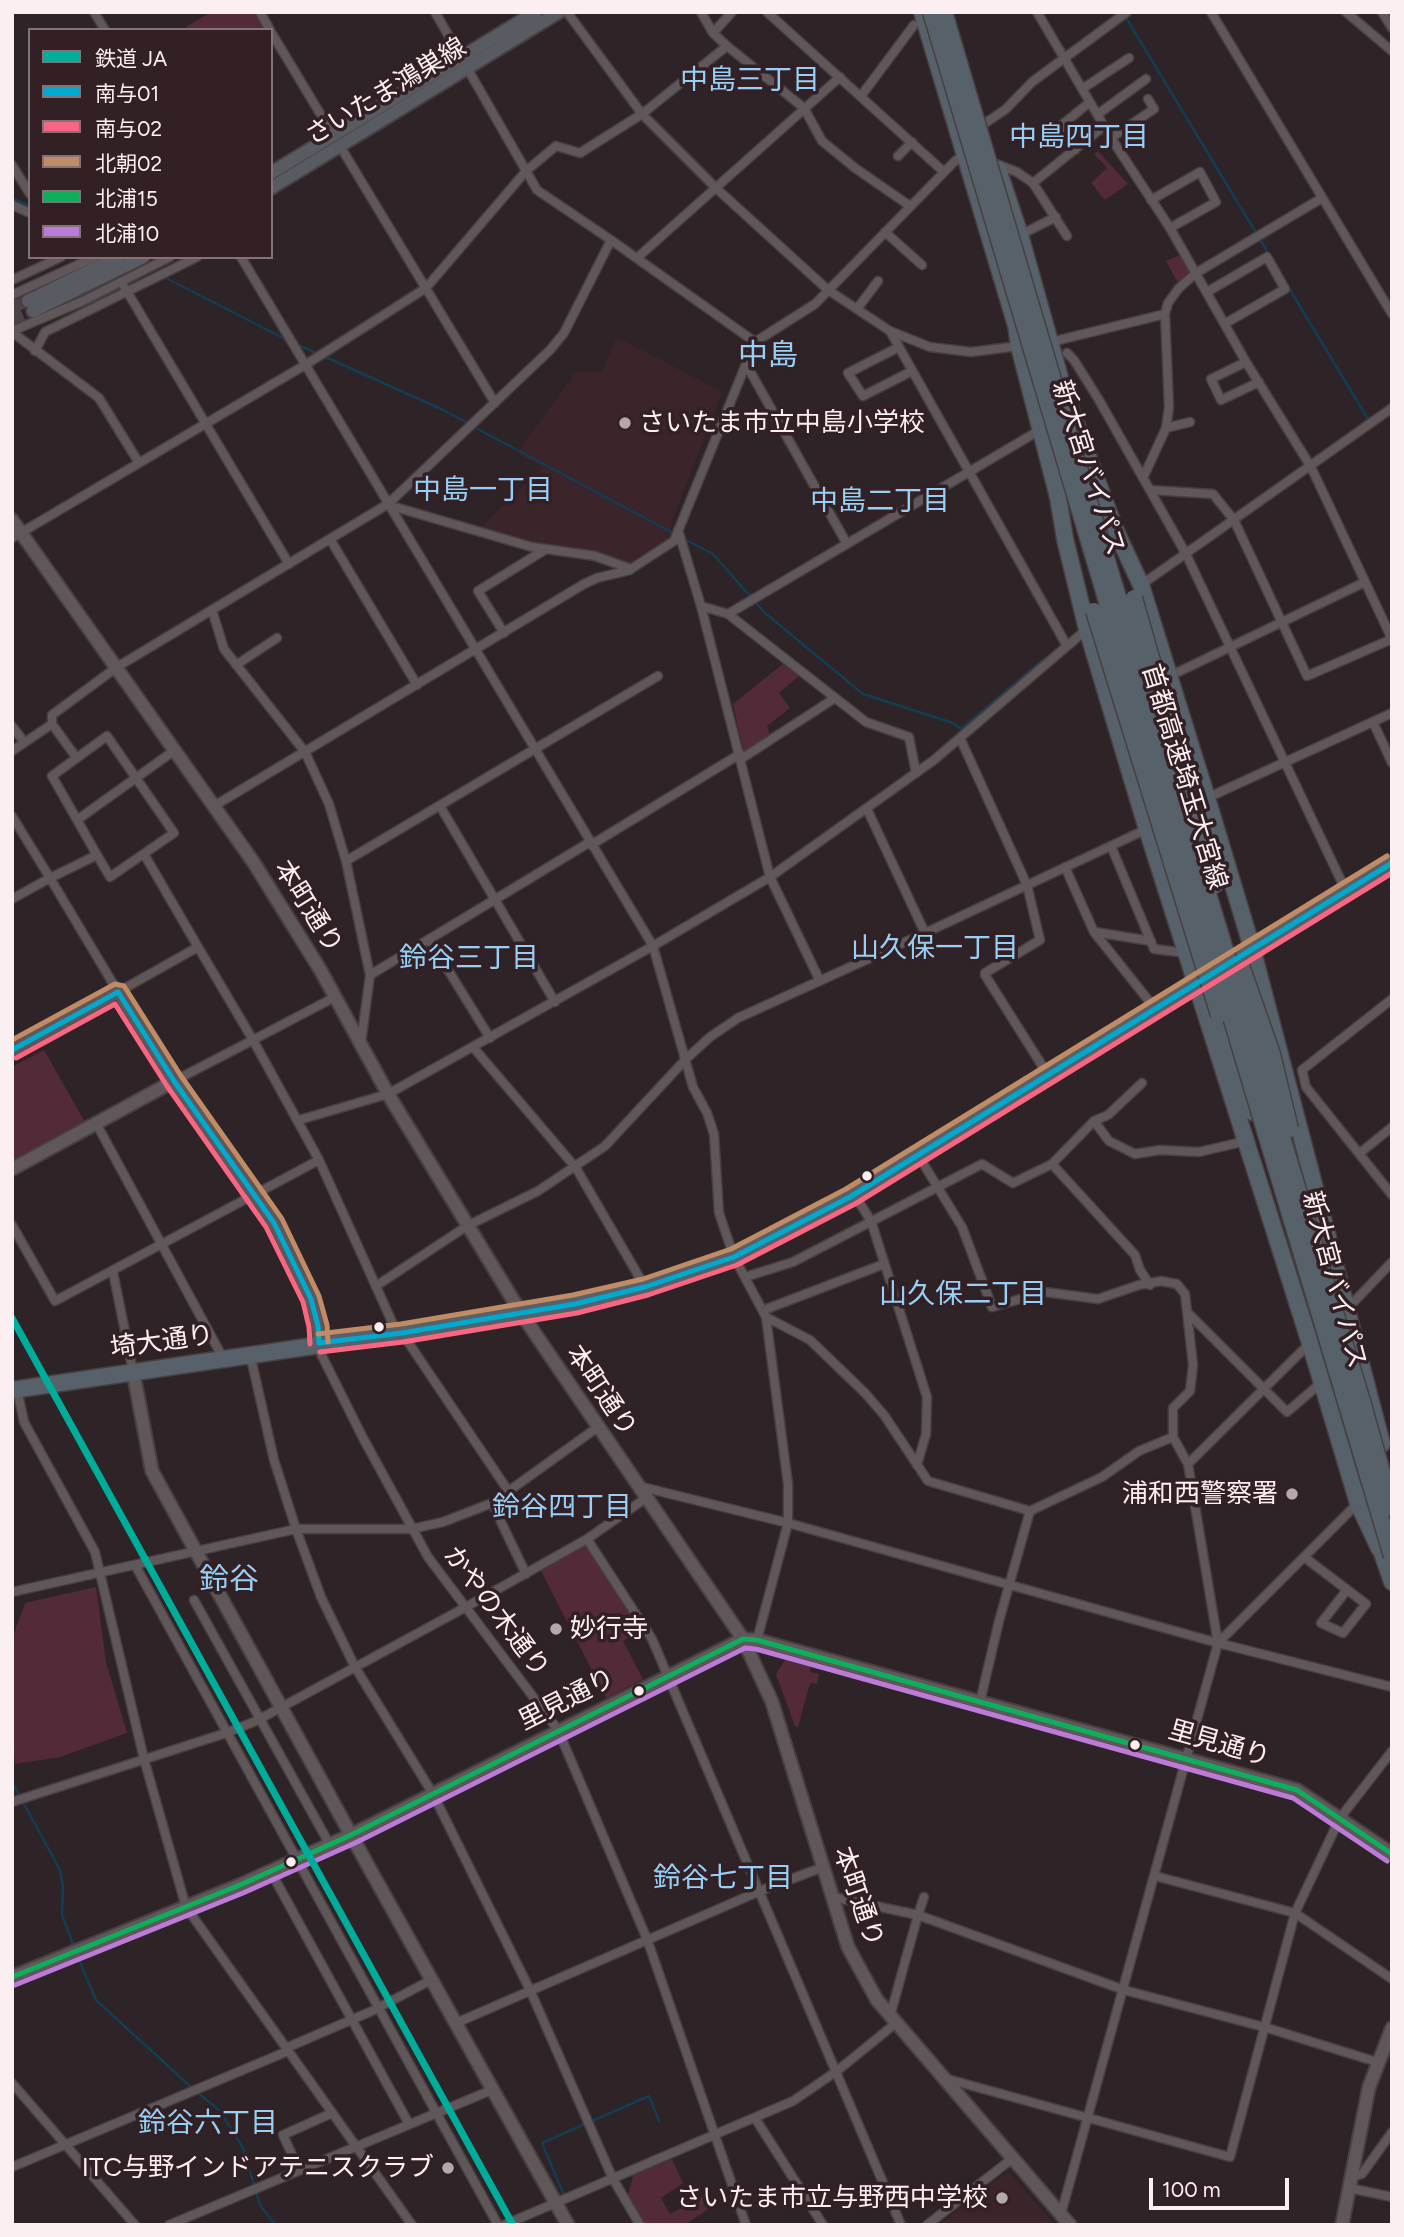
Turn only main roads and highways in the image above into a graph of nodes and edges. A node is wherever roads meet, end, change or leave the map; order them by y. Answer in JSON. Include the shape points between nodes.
{"nodes":[{"id":1,"x":536,"y":12,"type":"edge"},
{"id":2,"x":559,"y":12,"type":"edge"},
{"id":3,"x":931,"y":12,"type":"edge"},
{"id":4,"x":944,"y":12,"type":"edge"},
{"id":5,"x":951,"y":12,"type":"edge"},
{"id":6,"x":918,"y":18,"type":"edge"},
{"id":7,"x":464,"y":64,"type":"junction"},
{"id":8,"x":337,"y":141,"type":"junction"},
{"id":9,"x":273,"y":172,"type":"edge"},
{"id":10,"x":273,"y":187,"type":"edge"},
{"id":11,"x":114,"y":259,"type":"edge"},
{"id":12,"x":138,"y":259,"type":"edge"},
{"id":13,"x":1016,"y":324,"type":"junction"},
{"id":14,"x":1063,"y":389,"type":"junction"},
{"id":15,"x":1058,"y":497,"type":"junction"},
{"id":16,"x":1138,"y":591,"type":"junction"},
{"id":17,"x":1392,"y":863,"type":"edge"},
{"id":18,"x":1252,"y":948,"type":"junction"},
{"id":19,"x":1197,"y":982,"type":"junction"},
{"id":20,"x":1269,"y":1149,"type":"junction"},
{"id":21,"x":14,"y":1389,"type":"edge"},
{"id":22,"x":1362,"y":1401,"type":"junction"},
{"id":23,"x":1390,"y":1473,"type":"edge"},
{"id":24,"x":1361,"y":1496,"type":"junction"},
{"id":25,"x":1392,"y":1508,"type":"edge"},
{"id":26,"x":1385,"y":1552,"type":"edge"},
{"id":27,"x":1392,"y":1582,"type":"edge"}],
"edges":[{"from":1,"to":7,"type":"main road","name":"さいたま鴻巣線"},
{"from":2,"to":7,"type":"main road","name":"さいたま鴻巣線"},
{"from":3,"to":20,"type":"highway","name":"首都高速埼玉大宮線","bridge":true},
{"from":4,"to":22,"type":"highway","name":"首都高速埼玉大宮線","bridge":true},
{"from":5,"to":14,"type":"highway","name":"新大宮バイパス"},
{"from":6,"to":13,"type":"highway","name":"新大宮バイパス","via":[[965,153]]},
{"from":7,"to":8,"type":"main road","name":"さいたま鴻巣線"},
{"from":8,"to":9,"type":"main road","name":"さいたま鴻巣線"},
{"from":8,"to":10,"type":"main road","name":"さいたま鴻巣線"},
{"from":11,"to":12,"type":"main road","via":[[30,306]]},
{"from":13,"to":14,"type":"highway","name":"新大宮バイパス","via":[[1213,937]]},
{"from":13,"to":15,"type":"highway"},
{"from":14,"to":16,"type":"highway"},
{"from":15,"to":19,"type":"highway","via":[[1087,629]]},
{"from":15,"to":20,"type":"highway","bridge":true,"via":[[1207,979]]},
{"from":16,"to":18,"type":"highway","via":[[1170,676]]},
{"from":16,"to":22,"type":"highway","bridge":true,"via":[[1232,940],[1272,1054]]},
{"from":17,"to":18,"type":"highway","name":"埼大通り"},
{"from":18,"to":19,"type":"highway","name":"埼大通り"},
{"from":18,"to":23,"type":"highway"},
{"from":19,"to":21,"type":"highway","name":"埼大通り","via":[[782,1234],[645,1287],[575,1304],[400,1333]]},
{"from":19,"to":24,"type":"highway"},
{"from":20,"to":26,"type":"highway","name":"首都高速埼玉大宮線","bridge":true},
{"from":22,"to":25,"type":"highway","name":"首都高速埼玉大宮線","bridge":true},
{"from":23,"to":24,"type":"highway","name":"新大宮バイパス","via":[[1229,990],[1293,1220]]},
{"from":24,"to":26,"type":"highway"},
{"from":26,"to":27,"type":"highway"}]}
